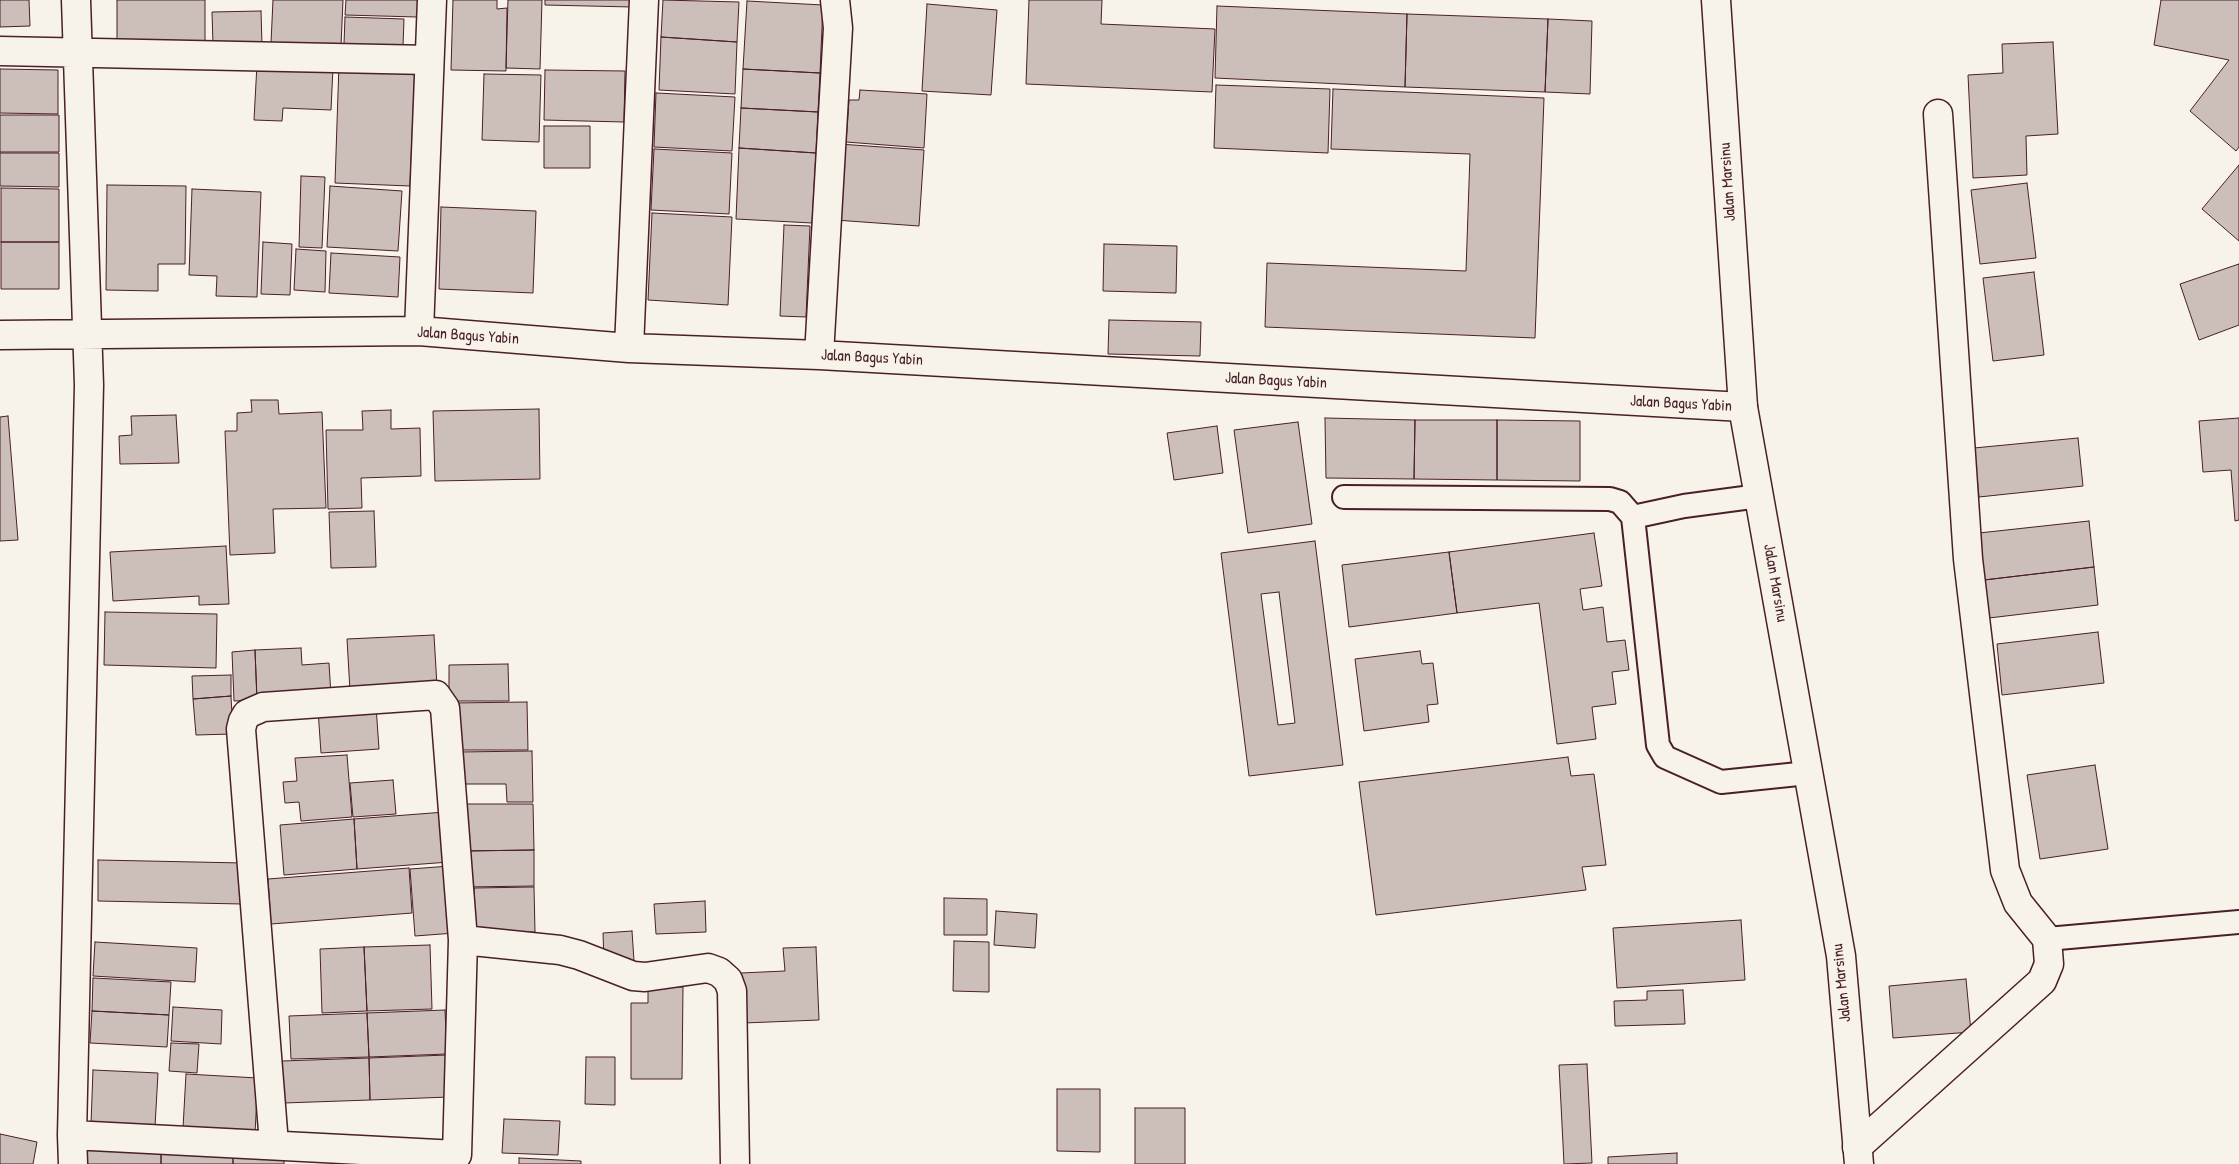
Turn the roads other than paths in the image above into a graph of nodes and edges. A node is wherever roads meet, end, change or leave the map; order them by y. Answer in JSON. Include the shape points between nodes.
{"nodes":[{"id":1,"x":76,"y":0,"type":"edge"},
{"id":2,"x":432,"y":0,"type":"edge"},
{"id":3,"x":644,"y":0,"type":"edge"},
{"id":4,"x":835,"y":0,"type":"edge"},
{"id":5,"x":1716,"y":0,"type":"edge"},
{"id":6,"x":0,"y":51,"type":"edge"},
{"id":7,"x":77,"y":52,"type":"junction"},
{"id":8,"x":429,"y":60,"type":"junction"},
{"id":9,"x":1938,"y":114,"type":"dead end"},
{"id":10,"x":419,"y":331,"type":"junction"},
{"id":11,"x":0,"y":335,"type":"edge"},
{"id":12,"x":86,"y":335,"type":"junction"},
{"id":13,"x":629,"y":348,"type":"junction"},
{"id":14,"x":819,"y":355,"type":"junction"},
{"id":15,"x":1743,"y":407,"type":"junction"},
{"id":16,"x":1759,"y":496,"type":"junction"},
{"id":17,"x":1344,"y":497,"type":"dead end"},
{"id":18,"x":1633,"y":517,"type":"junction"},
{"id":19,"x":1808,"y":773,"type":"junction"},
{"id":20,"x":2239,"y":922,"type":"edge"},
{"id":21,"x":2047,"y":939,"type":"junction"},
{"id":22,"x":463,"y":940,"type":"junction"},
{"id":23,"x":72,"y":1135,"type":"junction"},
{"id":24,"x":274,"y":1144,"type":"junction"},
{"id":25,"x":1858,"y":1156,"type":"edge"},
{"id":26,"x":458,"y":1159,"type":"edge"},
{"id":27,"x":73,"y":1164,"type":"edge"},
{"id":28,"x":735,"y":1164,"type":"edge"}],
"edges":[{"from":1,"to":7,"type":"street"},
{"from":2,"to":8,"type":"street"},
{"from":3,"to":13,"type":"street"},
{"from":4,"to":14,"type":"street","via":[[838,28]]},
{"from":5,"to":15,"type":"street","name":"Jalan Marsinu"},
{"from":6,"to":7,"type":"street"},
{"from":7,"to":8,"type":"street"},
{"from":7,"to":12,"type":"street"},
{"from":8,"to":10,"type":"street"},
{"from":9,"to":21,"type":"street","via":[[1968,559],[2005,870],[2018,903]]},
{"from":10,"to":12,"type":"street","name":"Jalan Bagus Yabin"},
{"from":10,"to":13,"type":"street","name":"Jalan Bagus Yabin"},
{"from":11,"to":12,"type":"street","name":"Jalan Bagus Yabin"},
{"from":12,"to":23,"type":"street","via":[[89,385]]},
{"from":13,"to":14,"type":"street","name":"Jalan Bagus Yabin"},
{"from":14,"to":15,"type":"street","name":"Jalan Bagus Yabin"},
{"from":15,"to":16,"type":"street","name":"Jalan Marsinu"},
{"from":16,"to":18,"type":"lane"},
{"from":16,"to":19,"type":"street","name":"Jalan Marsinu"},
{"from":17,"to":18,"type":"lane","via":[[1610,498],[1620,502]]},
{"from":18,"to":19,"type":"lane","via":[[1658,744],[1665,757],[1721,782]]},
{"from":19,"to":25,"type":"street","name":"Jalan Marsinu","via":[[1841,956]]},
{"from":20,"to":21,"type":"lane"},
{"from":21,"to":25,"type":"street","via":[[2049,964],[2042,981]]},
{"from":22,"to":24,"type":"street","via":[[445,708],[440,698],[430,694],[263,707],[247,714],[241,729]]},
{"from":22,"to":26,"type":"street"},
{"from":22,"to":28,"type":"street","via":[[560,950],[633,976],[708,968],[728,980],[732,991]]},
{"from":23,"to":24,"type":"street"},
{"from":23,"to":27,"type":"street"},
{"from":24,"to":26,"type":"street"}]}
